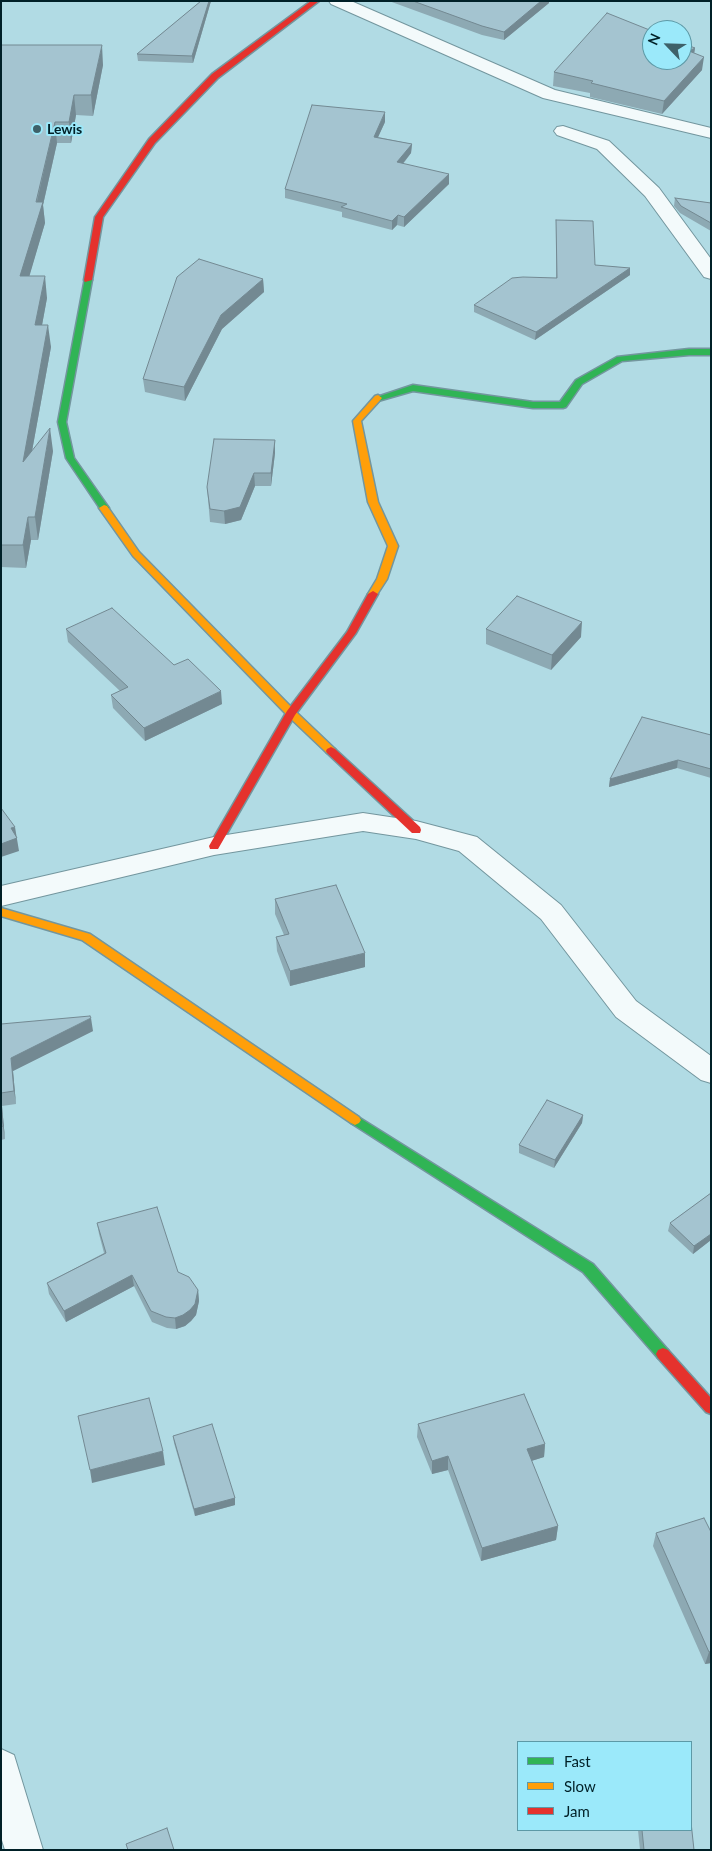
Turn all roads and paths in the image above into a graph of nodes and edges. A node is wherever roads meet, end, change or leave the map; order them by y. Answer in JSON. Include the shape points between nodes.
{"nodes":[{"id":1,"x":316,"y":1,"type":"edge"},
{"id":2,"x":337,"y":1,"type":"edge"},
{"id":3,"x":563,"y":132,"type":"dead end"},
{"id":4,"x":711,"y":133,"type":"edge"},
{"id":5,"x":711,"y":273,"type":"edge"},
{"id":6,"x":711,"y":352,"type":"edge"},
{"id":7,"x":291,"y":713,"type":"junction"},
{"id":8,"x":416,"y":830,"type":"junction"},
{"id":9,"x":214,"y":846,"type":"junction"},
{"id":10,"x":1,"y":896,"type":"edge"},
{"id":11,"x":1,"y":912,"type":"edge"},
{"id":12,"x":711,"y":1072,"type":"edge"},
{"id":13,"x":711,"y":1408,"type":"edge"},
{"id":14,"x":1,"y":1768,"type":"edge"},
{"id":15,"x":24,"y":1850,"type":"edge"}],
"edges":[{"from":1,"to":7,"type":"street","via":[[215,76],[152,141],[99,217],[62,422],[70,458],[136,554]]},
{"from":2,"to":4,"type":"street","via":[[548,94]]},
{"from":3,"to":5,"type":"street","via":[[604,145],[652,192]]},
{"from":6,"to":7,"type":"street","via":[[620,359],[579,382],[563,405],[533,405],[412,388],[377,398],[357,422],[373,502],[393,546],[382,579],[351,632]]},
{"from":7,"to":8,"type":"street"},
{"from":7,"to":9,"type":"street"},
{"from":8,"to":9,"type":"street","via":[[363,822]]},
{"from":8,"to":12,"type":"street","via":[[468,844],[552,912],[626,1009]]},
{"from":9,"to":10,"type":"street"},
{"from":11,"to":13,"type":"street","via":[[86,937],[363,1125],[588,1268]]},
{"from":14,"to":15,"type":"street"}]}
